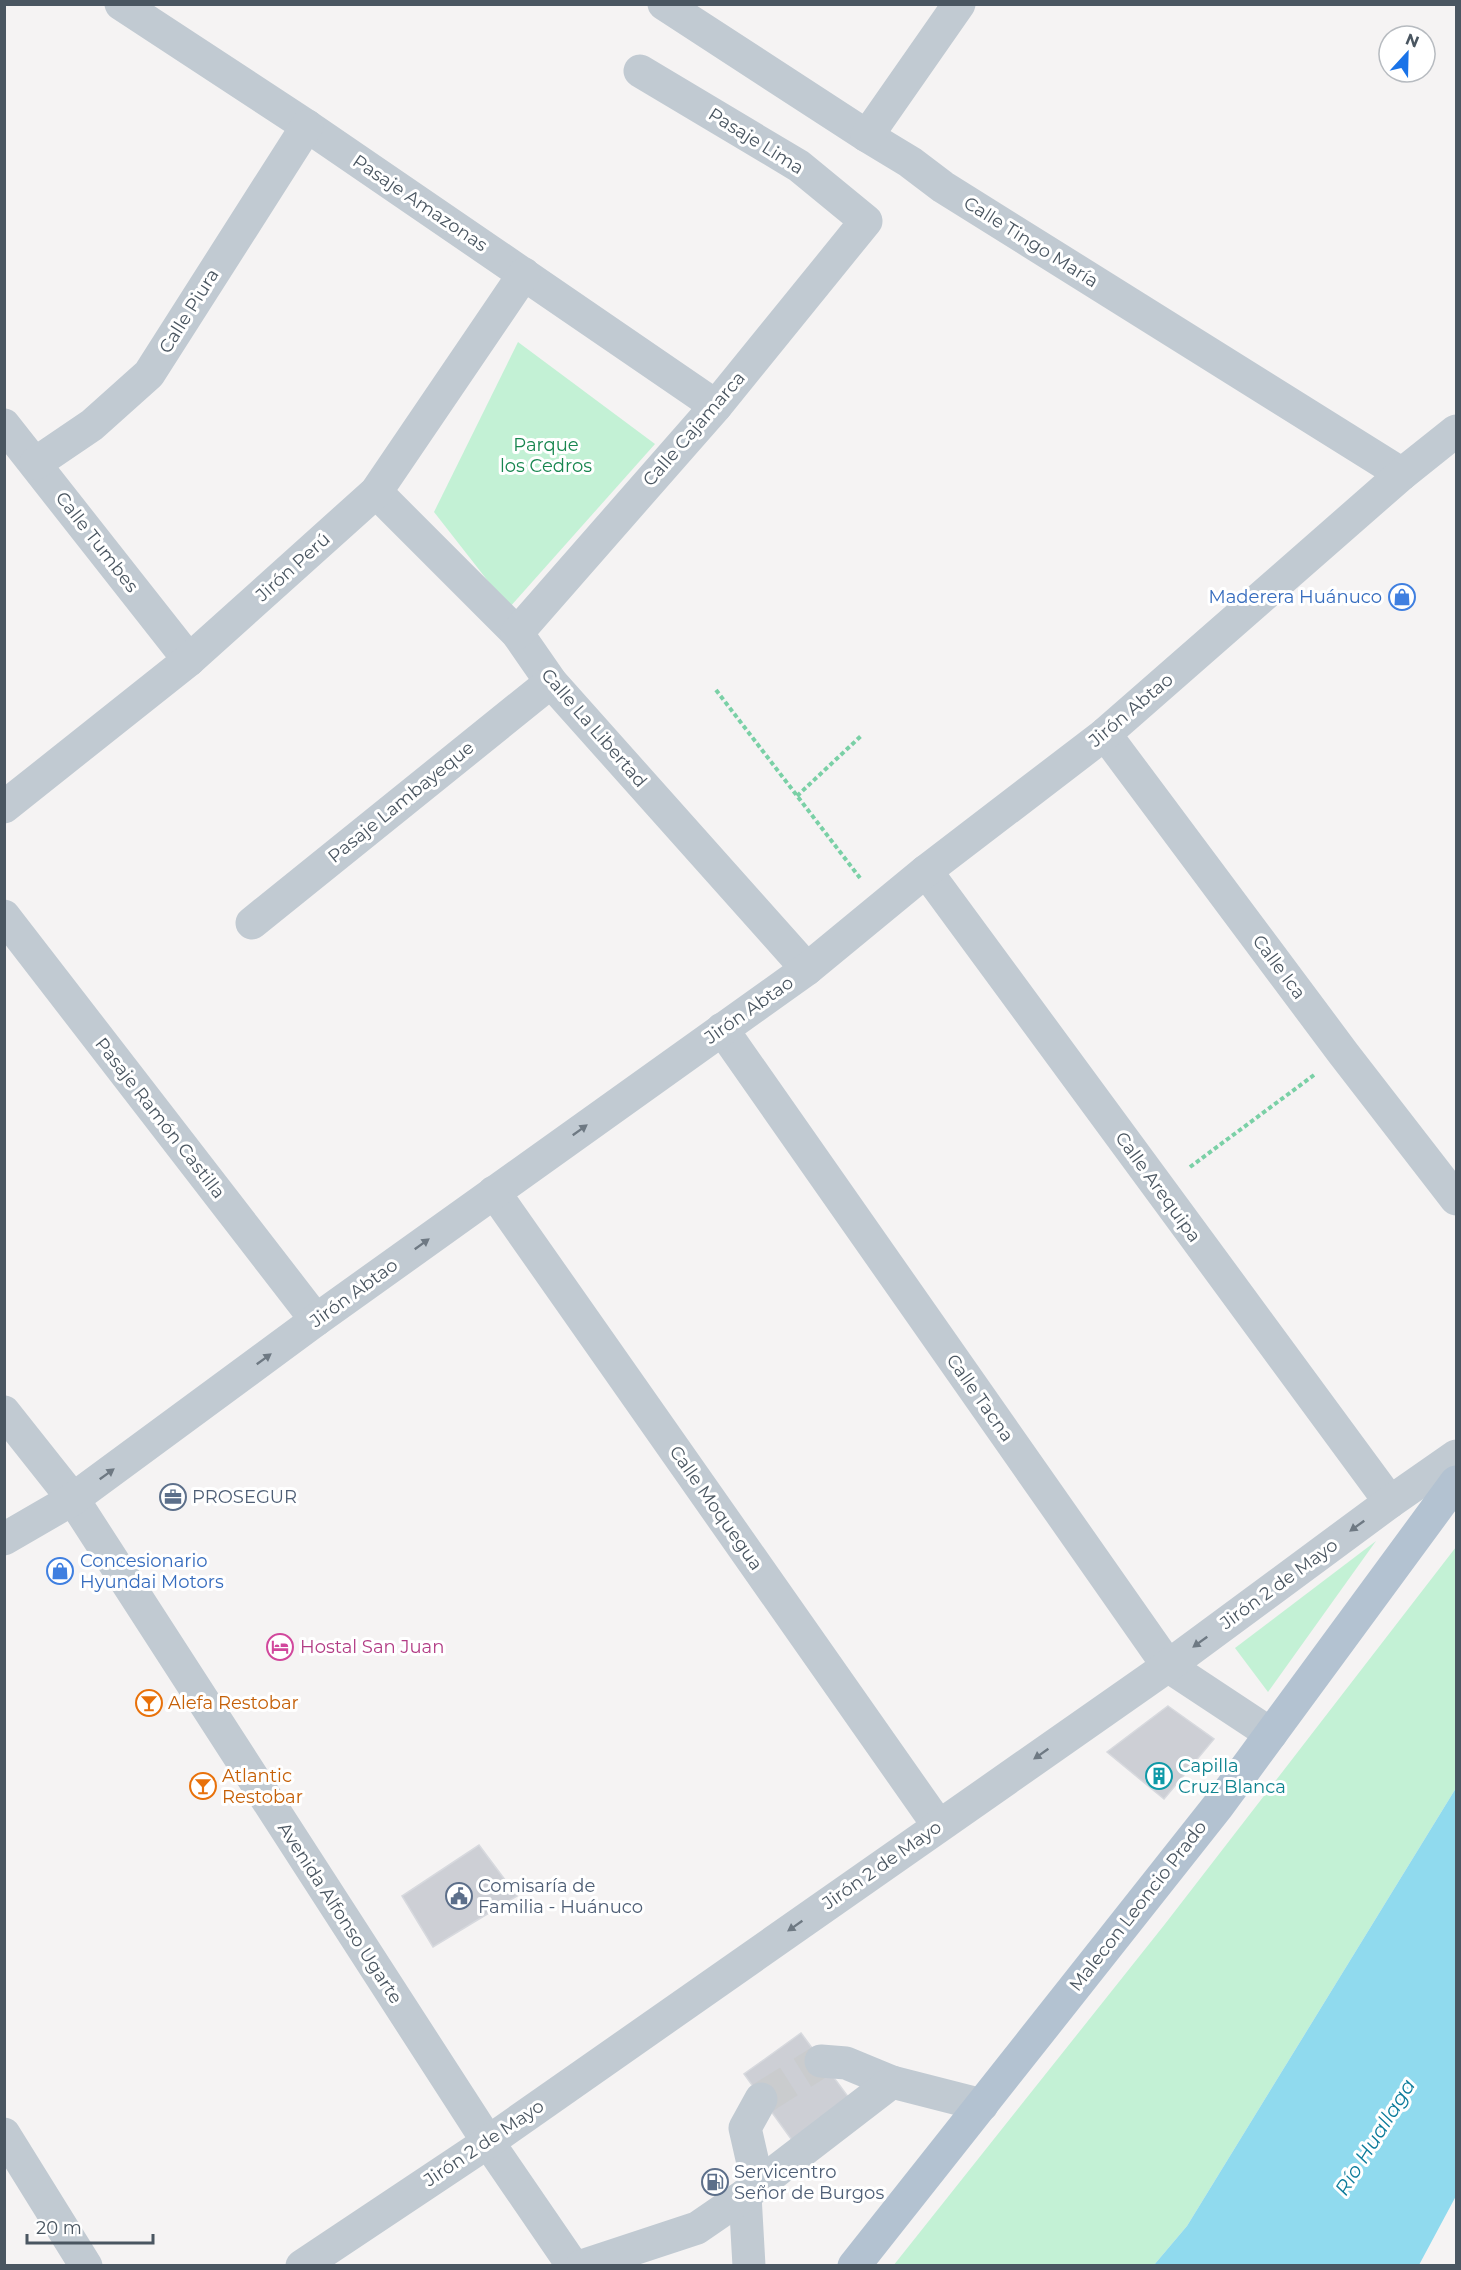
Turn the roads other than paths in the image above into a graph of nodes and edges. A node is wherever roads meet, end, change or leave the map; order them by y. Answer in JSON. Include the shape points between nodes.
{"nodes":[{"id":1,"x":121,"y":4,"type":"edge"},
{"id":2,"x":664,"y":4,"type":"edge"},
{"id":3,"x":959,"y":4,"type":"edge"},
{"id":4,"x":640,"y":71,"type":"dead end"},
{"id":5,"x":307,"y":126,"type":"junction"},
{"id":6,"x":867,"y":136,"type":"junction"},
{"id":7,"x":866,"y":221,"type":"joint"},
{"id":8,"x":524,"y":274,"type":"junction"},
{"id":9,"x":716,"y":406,"type":"junction"},
{"id":10,"x":4,"y":425,"type":"edge"},
{"id":11,"x":1456,"y":431,"type":"edge"},
{"id":12,"x":36,"y":463,"type":"junction"},
{"id":13,"x":1401,"y":474,"type":"junction"},
{"id":14,"x":376,"y":492,"type":"junction"},
{"id":15,"x":517,"y":633,"type":"junction"},
{"id":16,"x":189,"y":660,"type":"junction"},
{"id":17,"x":551,"y":682,"type":"junction"},
{"id":18,"x":1105,"y":734,"type":"junction"},
{"id":19,"x":4,"y":807,"type":"edge"},
{"id":20,"x":926,"y":872,"type":"junction"},
{"id":21,"x":4,"y":916,"type":"edge"},
{"id":22,"x":252,"y":923,"type":"dead end"},
{"id":23,"x":807,"y":969,"type":"junction"},
{"id":24,"x":722,"y":1029,"type":"junction"},
{"id":25,"x":494,"y":1192,"type":"junction"},
{"id":26,"x":1456,"y":1199,"type":"edge"},
{"id":27,"x":316,"y":1320,"type":"junction"},
{"id":28,"x":4,"y":1412,"type":"edge"},
{"id":29,"x":1456,"y":1456,"type":"edge"},
{"id":30,"x":1456,"y":1482,"type":"edge"},
{"id":31,"x":73,"y":1499,"type":"junction"},
{"id":32,"x":1390,"y":1502,"type":"junction"},
{"id":33,"x":4,"y":1539,"type":"edge"},
{"id":34,"x":1168,"y":1666,"type":"junction"},
{"id":35,"x":1271,"y":1734,"type":"junction"},
{"id":36,"x":938,"y":1825,"type":"junction"},
{"id":37,"x":821,"y":2061,"type":"tunnel mouth"},
{"id":38,"x":892,"y":2082,"type":"junction"},
{"id":39,"x":761,"y":2099,"type":"tunnel mouth"},
{"id":40,"x":982,"y":2105,"type":"junction"},
{"id":41,"x":4,"y":2134,"type":"edge"},
{"id":42,"x":488,"y":2142,"type":"junction"},
{"id":43,"x":752,"y":2190,"type":"junction"},
{"id":44,"x":86,"y":2265,"type":"edge"},
{"id":45,"x":302,"y":2265,"type":"edge"},
{"id":46,"x":573,"y":2265,"type":"edge"},
{"id":47,"x":582,"y":2265,"type":"edge"},
{"id":48,"x":748,"y":2265,"type":"edge"},
{"id":49,"x":854,"y":2265,"type":"edge"}],
"edges":[{"from":1,"to":5,"type":"street","name":"Pasaje Amazonas"},
{"from":2,"to":6,"type":"street","name":"Calle Tingo María"},
{"from":3,"to":6,"type":"street"},
{"from":4,"to":7,"type":"street","name":"Pasaje Lima","via":[[799,166]]},
{"from":5,"to":8,"type":"street","name":"Pasaje Amazonas"},
{"from":5,"to":12,"type":"street","name":"Calle Piura","via":[[149,374],[92,425]]},
{"from":6,"to":13,"type":"street","name":"Calle Tingo María"},
{"from":7,"to":9,"type":"street","name":"Calle Cajamarca"},
{"from":8,"to":9,"type":"street","name":"Pasaje Amazonas"},
{"from":8,"to":14,"type":"street","name":"Jirón Perú"},
{"from":9,"to":15,"type":"street","name":"Calle Cajamarca"},
{"from":10,"to":12,"type":"street","name":"Calle Tumbes"},
{"from":11,"to":13,"type":"street","name":"Jirón Abtao"},
{"from":12,"to":16,"type":"street","name":"Calle Tumbes"},
{"from":13,"to":18,"type":"street","name":"Jirón Abtao"},
{"from":14,"to":15,"type":"street","name":"Calle La Libertad"},
{"from":14,"to":16,"type":"street","name":"Jirón Perú"},
{"from":15,"to":17,"type":"street","name":"Calle La Libertad"},
{"from":16,"to":19,"type":"street","name":"Jirón Perú"},
{"from":17,"to":22,"type":"street","name":"Pasaje Lambayeque"},
{"from":17,"to":23,"type":"street","name":"Calle La Libertad"},
{"from":18,"to":20,"type":"street","name":"Jirón Abtao"},
{"from":18,"to":26,"type":"street","name":"Calle Ica"},
{"from":20,"to":23,"type":"street","name":"Jirón Abtao"},
{"from":20,"to":32,"type":"street","name":"Calle Arequipa"},
{"from":21,"to":27,"type":"street","name":"Pasaje Ramón Castilla"},
{"from":23,"to":24,"type":"street","name":"Jirón Abtao"},
{"from":25,"to":24,"type":"street","name":"Jirón Abtao","one_way":true},
{"from":24,"to":34,"type":"street","name":"Calle Tacna"},
{"from":27,"to":25,"type":"street","name":"Jirón Abtao","one_way":true},
{"from":25,"to":36,"type":"street","name":"Calle Moquegua"},
{"from":31,"to":27,"type":"street","name":"Jirón Abtao","one_way":true},
{"from":28,"to":31,"type":"street","name":"Avenida Alfonso Ugarte"},
{"from":29,"to":32,"type":"street","name":"Jirón 2 de Mayo"},
{"from":30,"to":35,"type":"main road","name":"Malecon Leoncio Prado"},
{"from":31,"to":33,"type":"street","name":"Jirón Abtao"},
{"from":31,"to":42,"type":"street","name":"Avenida Alfonso Ugarte"},
{"from":32,"to":34,"type":"street","name":"Jirón 2 de Mayo","one_way":true},
{"from":34,"to":35,"type":"street","name":"Calle Tacna"},
{"from":34,"to":36,"type":"street","name":"Jirón 2 de Mayo","one_way":true},
{"from":35,"to":40,"type":"main road","name":"Malecon Leoncio Prado"},
{"from":36,"to":42,"type":"street","name":"Jirón 2 de Mayo","one_way":true},
{"from":37,"to":38,"type":"street","via":[[846,2062]]},
{"from":38,"to":40,"type":"street"},
{"from":38,"to":43,"type":"street"},
{"from":39,"to":43,"type":"street","via":[[745,2128]]},
{"from":40,"to":49,"type":"main road","name":"Malecon Leoncio Prado"},
{"from":41,"to":44,"type":"street"},
{"from":42,"to":45,"type":"street","name":"Jirón 2 de Mayo"},
{"from":42,"to":46,"type":"street","name":"Avenida Alfonso Ugarte"},
{"from":43,"to":47,"type":"street","via":[[697,2228]]},
{"from":43,"to":48,"type":"street"}]}
